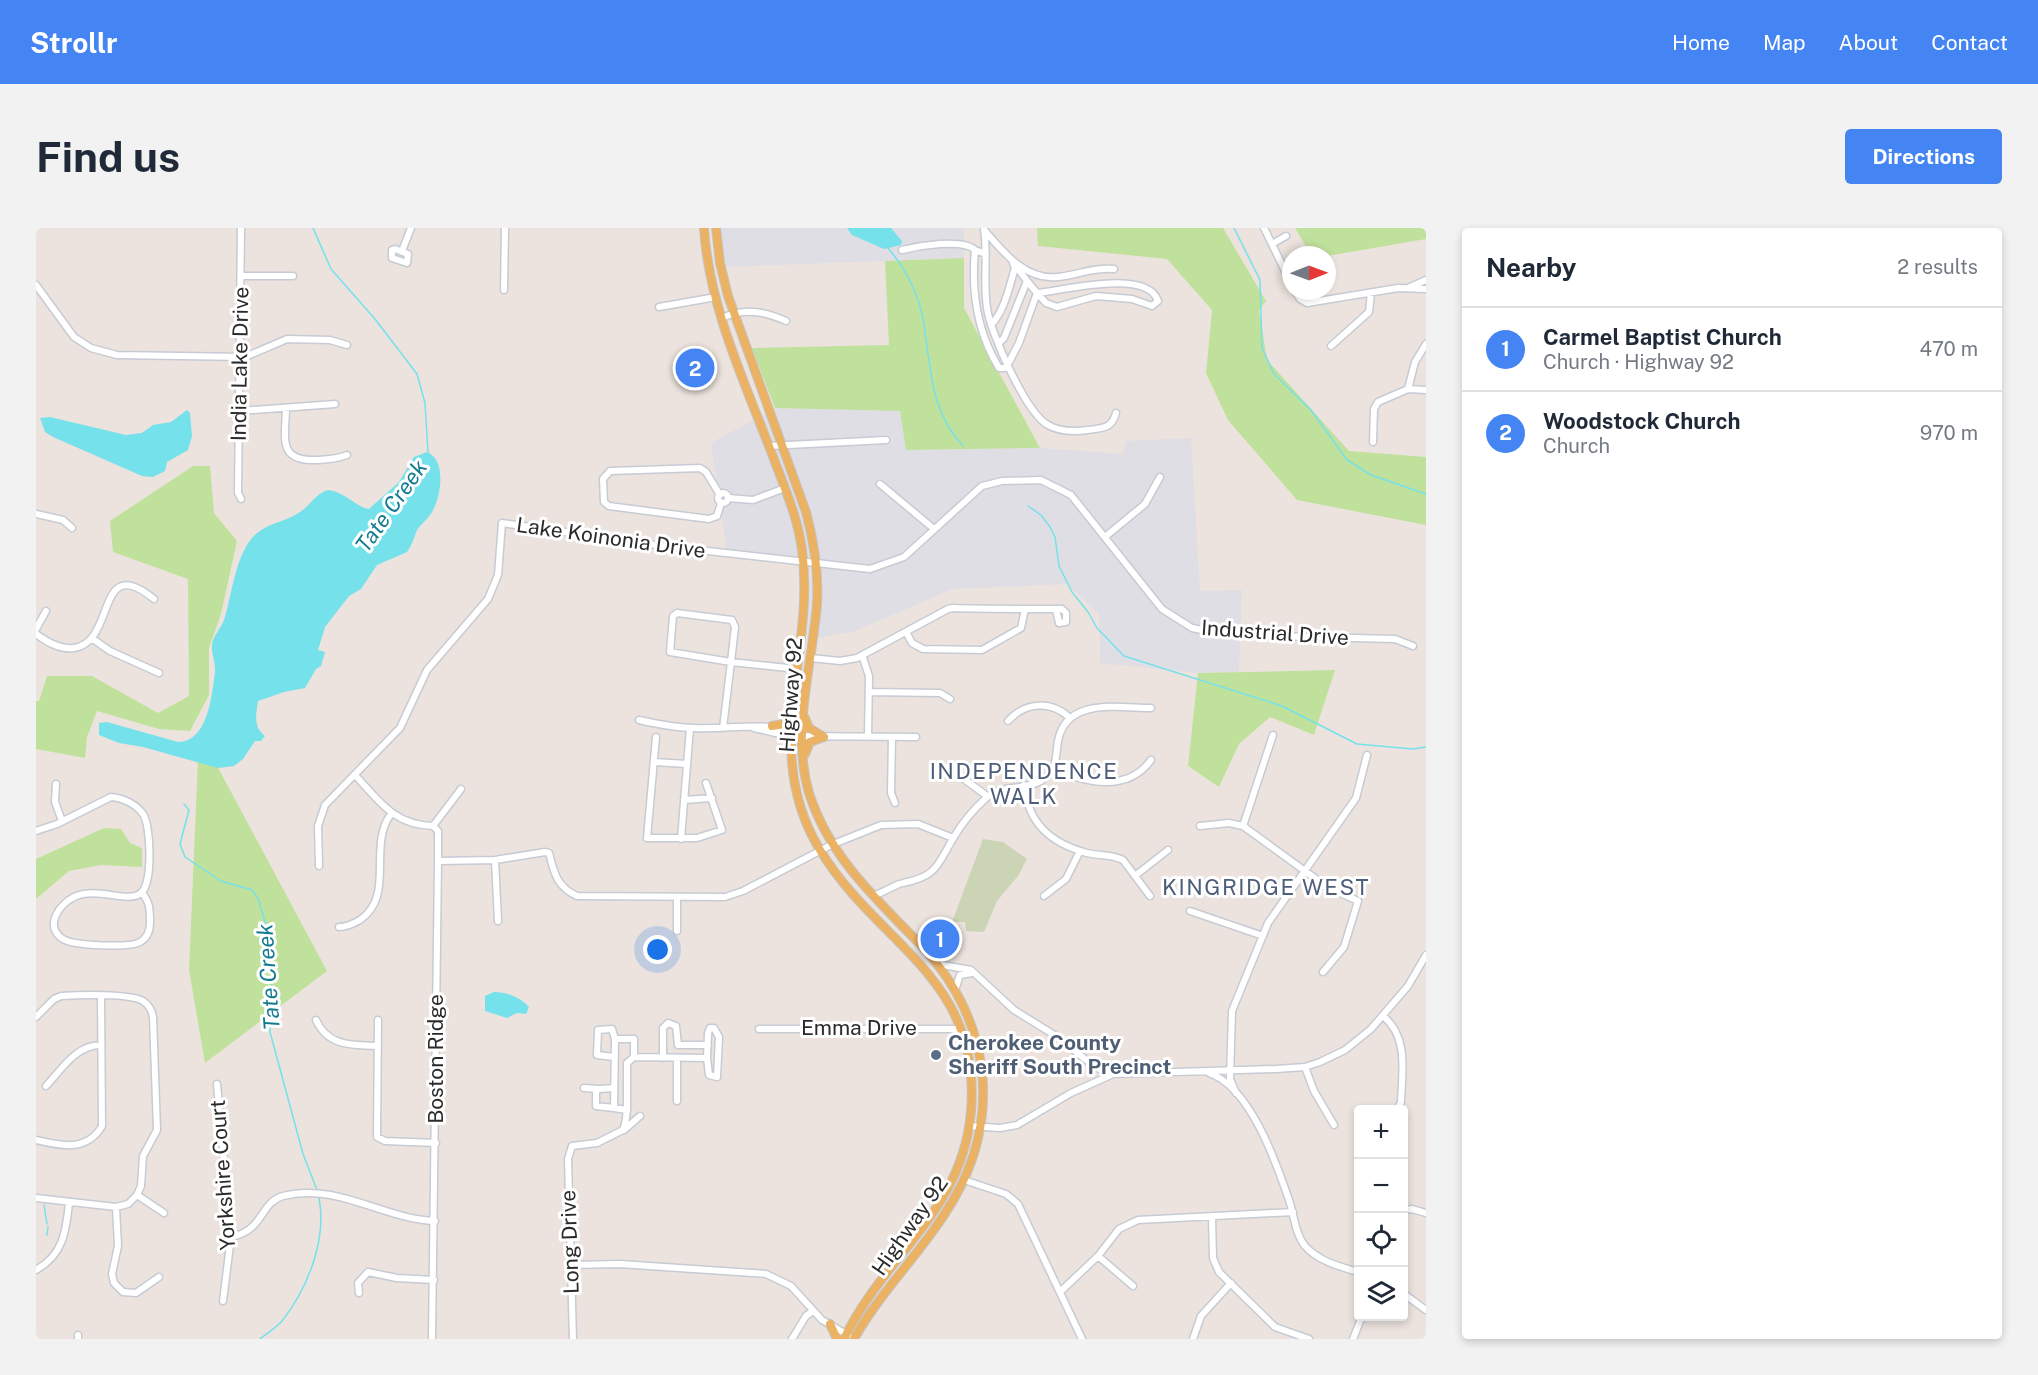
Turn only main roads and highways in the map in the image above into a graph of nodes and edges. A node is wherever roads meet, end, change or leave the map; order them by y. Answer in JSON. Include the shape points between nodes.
{"nodes":[{"id":1,"x":704,"y":228,"type":"edge"},
{"id":2,"x":716,"y":228,"type":"edge"},
{"id":3,"x":792,"y":714,"type":"junction"},
{"id":4,"x":804,"y":716,"type":"junction"},
{"id":5,"x":772,"y":726,"type":"road end"},
{"id":6,"x":803,"y":761,"type":"junction"},
{"id":7,"x":830,"y":1324,"type":"road end"},
{"id":8,"x":861,"y":1326,"type":"junction"},
{"id":9,"x":849,"y":1338,"type":"edge"},
{"id":10,"x":837,"y":1339,"type":"edge"},
{"id":11,"x":865,"y":1339,"type":"edge"}],
"edges":[{"from":1,"to":3,"type":"main road","name":"Highway 92","via":[[722,318],[798,530],[805,603]]},
{"from":2,"to":4,"type":"main road","name":"Highway 92","via":[[721,271],[806,512],[816,564],[817,603]]},
{"from":3,"to":5,"type":"main road","via":[[784,724]]},
{"from":3,"to":9,"type":"main road","name":"Highway 92","via":[[796,792],[807,825],[820,851],[849,888],[930,975],[959,1029],[970,1078],[969,1126],[959,1166],[942,1201],[866,1303]]},
{"from":4,"to":6,"type":"main road","name":"Highway 92"},
{"from":4,"to":6,"type":"main road","via":[[809,728],[824,737],[810,742]]},
{"from":6,"to":8,"type":"main road","name":"Highway 92","via":[[810,794],[831,845],[937,963],[955,990],[971,1025],[984,1089],[982,1127],[964,1180],[940,1222]]},
{"from":7,"to":10,"type":"main road"},
{"from":8,"to":9,"type":"main road","name":"Highway 92"},
{"from":8,"to":11,"type":"main road"}]}
